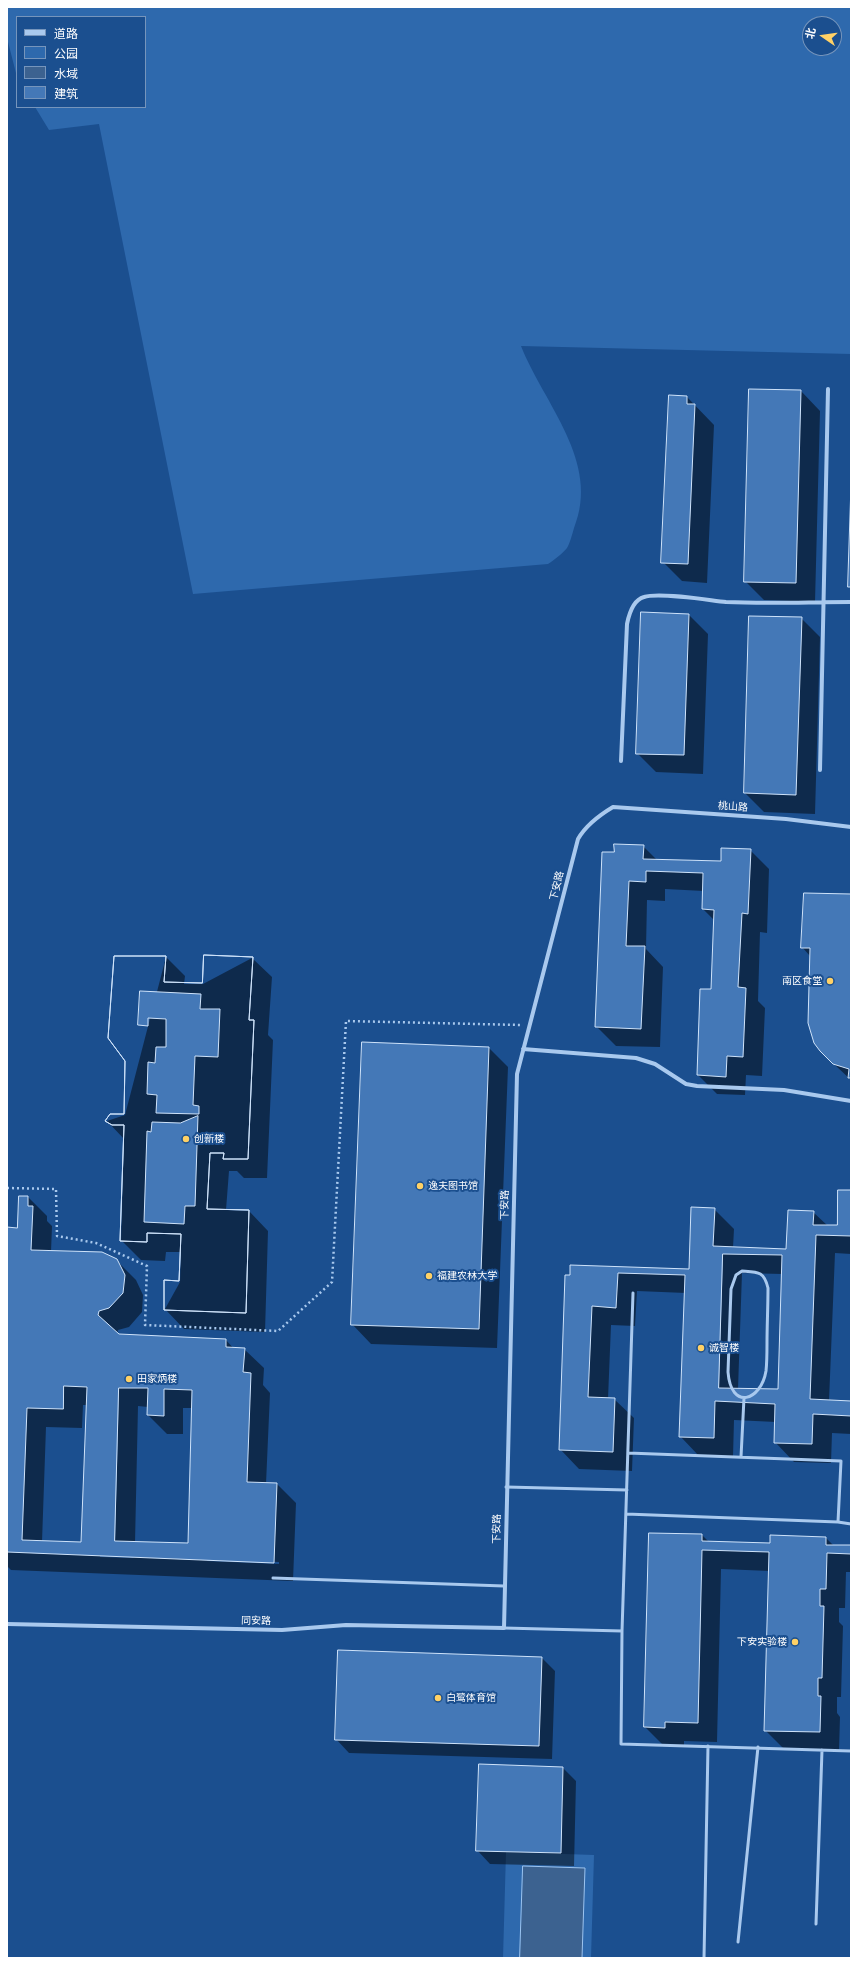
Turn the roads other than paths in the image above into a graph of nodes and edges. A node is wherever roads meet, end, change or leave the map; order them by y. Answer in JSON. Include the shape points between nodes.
{"nodes":[{"id":1,"x":828,"y":389,"type":"dead end"},
{"id":2,"x":824,"y":602,"type":"junction"},
{"id":3,"x":851,"y":602,"type":"edge"},
{"id":4,"x":621,"y":761,"type":"dead end"},
{"id":5,"x":820,"y":770,"type":"dead end"},
{"id":6,"x":612,"y":807,"type":"joint"},
{"id":7,"x":851,"y":827,"type":"edge"},
{"id":8,"x":523,"y":1049,"type":"junction"},
{"id":9,"x":851,"y":1101,"type":"edge"},
{"id":10,"x":633,"y":1294,"type":"dead end"},
{"id":11,"x":744,"y":1398,"type":"junction"},
{"id":12,"x":628,"y":1452,"type":"junction"},
{"id":13,"x":741,"y":1457,"type":"junction"},
{"id":14,"x":506,"y":1487,"type":"junction"},
{"id":15,"x":627,"y":1490,"type":"junction"},
{"id":16,"x":626,"y":1514,"type":"junction"},
{"id":17,"x":838,"y":1522,"type":"junction"},
{"id":18,"x":851,"y":1524,"type":"edge"},
{"id":19,"x":273,"y":1578,"type":"dead end"},
{"id":20,"x":504,"y":1586,"type":"junction"},
{"id":21,"x":7,"y":1624,"type":"edge"},
{"id":22,"x":504,"y":1628,"type":"junction"},
{"id":23,"x":622,"y":1631,"type":"junction"},
{"id":24,"x":708,"y":1746,"type":"junction"},
{"id":25,"x":758,"y":1747,"type":"junction"},
{"id":26,"x":822,"y":1750,"type":"junction"},
{"id":27,"x":851,"y":1751,"type":"edge"},
{"id":28,"x":816,"y":1924,"type":"dead end"},
{"id":29,"x":738,"y":1942,"type":"dead end"},
{"id":30,"x":704,"y":1958,"type":"edge"}],
"edges":[{"from":1,"to":2,"type":"street"},
{"from":2,"to":3,"type":"street"},
{"from":2,"to":4,"type":"street","via":[[726,602],[655,595],[638,600],[630,611],[627,624]]},
{"from":2,"to":5,"type":"street"},
{"from":6,"to":7,"type":"street","name":"桃山路","via":[[786,819]]},
{"from":6,"to":8,"type":"street","name":"下安路","via":[[599,815],[578,839]]},
{"from":8,"to":9,"type":"street","via":[[636,1058],[655,1064],[686,1084],[696,1086],[784,1090]]},
{"from":8,"to":14,"type":"street","name":"下安路","via":[[517,1074]]},
{"from":10,"to":12,"type":"lane"},
{"from":11,"to":11,"type":"lane","via":[[752,1396],[759,1388],[766,1371],[768,1288],[766,1278],[761,1273],[742,1271],[736,1275],[732,1289],[729,1383],[732,1391]]},
{"from":11,"to":13,"type":"lane"},
{"from":12,"to":13,"type":"lane"},
{"from":12,"to":15,"type":"lane"},
{"from":13,"to":17,"type":"lane","via":[[840,1461]]},
{"from":14,"to":15,"type":"lane"},
{"from":14,"to":20,"type":"street","name":"下安路"},
{"from":15,"to":16,"type":"lane"},
{"from":16,"to":17,"type":"lane"},
{"from":16,"to":23,"type":"lane"},
{"from":17,"to":18,"type":"lane"},
{"from":19,"to":20,"type":"lane"},
{"from":20,"to":22,"type":"street","name":"下安路"},
{"from":21,"to":22,"type":"street","name":"同安路","via":[[282,1630],[346,1625]]},
{"from":22,"to":23,"type":"lane"},
{"from":23,"to":24,"type":"lane","via":[[621,1744]]},
{"from":24,"to":25,"type":"lane"},
{"from":24,"to":30,"type":"lane"},
{"from":25,"to":26,"type":"lane"},
{"from":25,"to":29,"type":"lane"},
{"from":26,"to":27,"type":"lane"},
{"from":26,"to":28,"type":"lane"}]}
